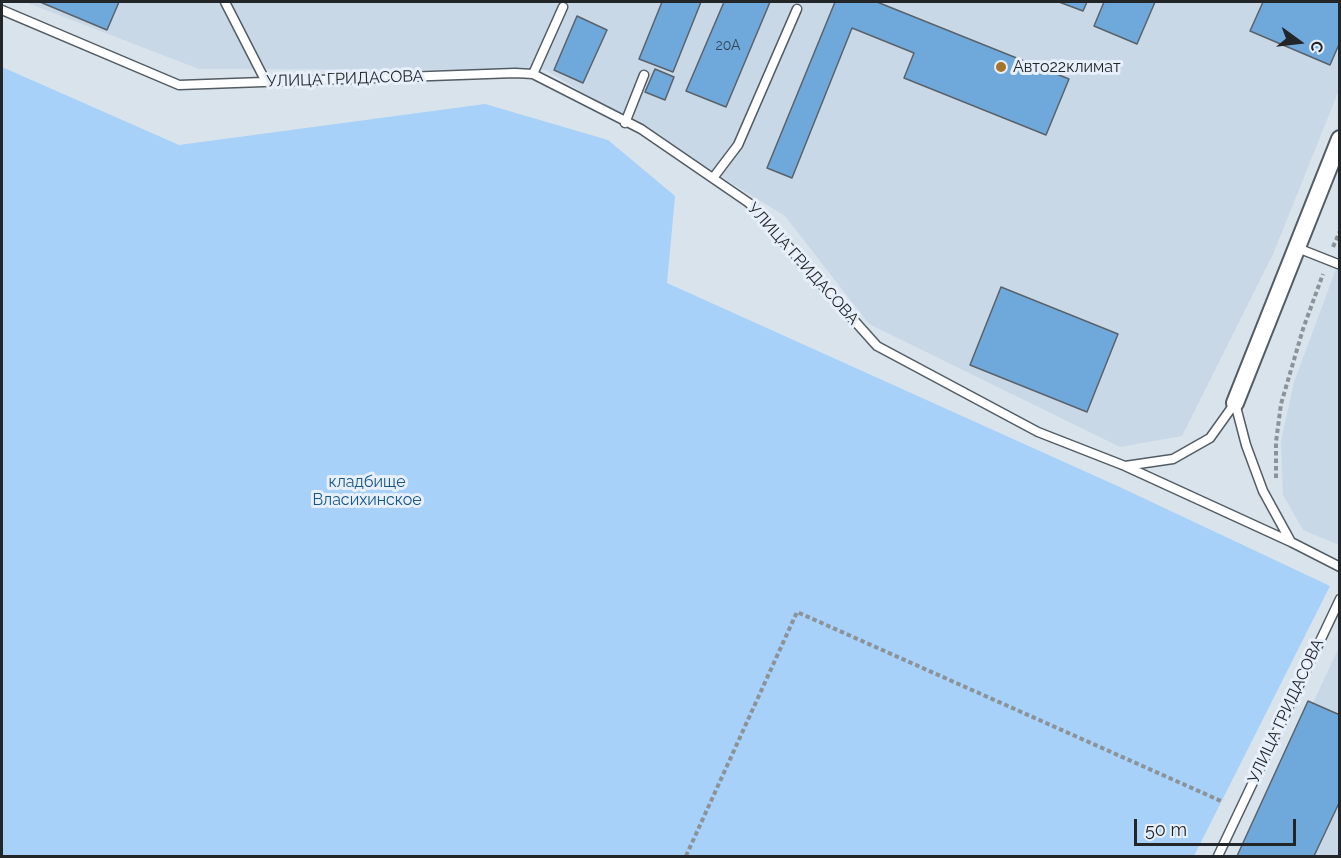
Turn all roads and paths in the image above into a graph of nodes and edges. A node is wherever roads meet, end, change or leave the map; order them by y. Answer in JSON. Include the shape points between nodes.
{"nodes":[{"id":1,"x":225,"y":2,"type":"edge"},
{"id":2,"x":563,"y":7,"type":"dead end"},
{"id":3,"x":797,"y":9,"type":"dead end"},
{"id":4,"x":2,"y":10,"type":"edge"},
{"id":5,"x":533,"y":74,"type":"junction"},
{"id":6,"x":644,"y":75,"type":"dead end"},
{"id":7,"x":266,"y":82,"type":"junction"},
{"id":8,"x":625,"y":123,"type":"junction"},
{"id":9,"x":1340,"y":139,"type":"edge"},
{"id":10,"x":712,"y":178,"type":"junction"},
{"id":11,"x":1340,"y":231,"type":"edge"},
{"id":12,"x":1295,"y":247,"type":"junction"},
{"id":13,"x":1328,"y":260,"type":"junction"},
{"id":14,"x":1338,"y":264,"type":"edge"},
{"id":15,"x":1234,"y":403,"type":"junction"},
{"id":16,"x":1125,"y":466,"type":"junction"},
{"id":17,"x":1276,"y":482,"type":"dead end"},
{"id":18,"x":1291,"y":542,"type":"junction"},
{"id":19,"x":1340,"y":567,"type":"edge"},
{"id":20,"x":1340,"y":599,"type":"edge"},
{"id":21,"x":1221,"y":801,"type":"dead end"},
{"id":22,"x":686,"y":856,"type":"edge"},
{"id":23,"x":1218,"y":856,"type":"edge"}],
"edges":[{"from":1,"to":7,"type":"lane"},
{"from":2,"to":5,"type":"lane"},
{"from":3,"to":10,"type":"lane","via":[[738,145]]},
{"from":4,"to":7,"type":"lane","name":"УЛИЦА ГРИДАСОВА","via":[[179,85]]},
{"from":5,"to":7,"type":"lane","name":"УЛИЦА ГРИДАСОВА"},
{"from":5,"to":8,"type":"lane","name":"УЛИЦА ГРИДАСОВА"},
{"from":6,"to":8,"type":"lane"},
{"from":8,"to":10,"type":"lane","name":"УЛИЦА ГРИДАСОВА","via":[[641,129]]},
{"from":9,"to":12,"type":"street","name":"УЛИЦА ГРИДАСОВА"},
{"from":10,"to":16,"type":"lane","name":"УЛИЦА ГРИДАСОВА","via":[[749,203],[877,346],[1038,432]]},
{"from":11,"to":13,"type":"path"},
{"from":12,"to":13,"type":"lane"},
{"from":12,"to":15,"type":"street","name":"УЛИЦА ГРИДАСОВА"},
{"from":13,"to":14,"type":"lane"},
{"from":13,"to":17,"type":"path","via":[[1281,404]]},
{"from":15,"to":16,"type":"lane","name":"УЛИЦА ГРИДАСОВА","via":[[1210,438],[1173,459]]},
{"from":15,"to":18,"type":"lane","via":[[1263,491]]},
{"from":16,"to":18,"type":"lane"},
{"from":18,"to":19,"type":"lane"},
{"from":20,"to":23,"type":"lane","name":"УЛИЦА ГРИДАСОВА"},
{"from":21,"to":22,"type":"path","via":[[796,612]]}]}
